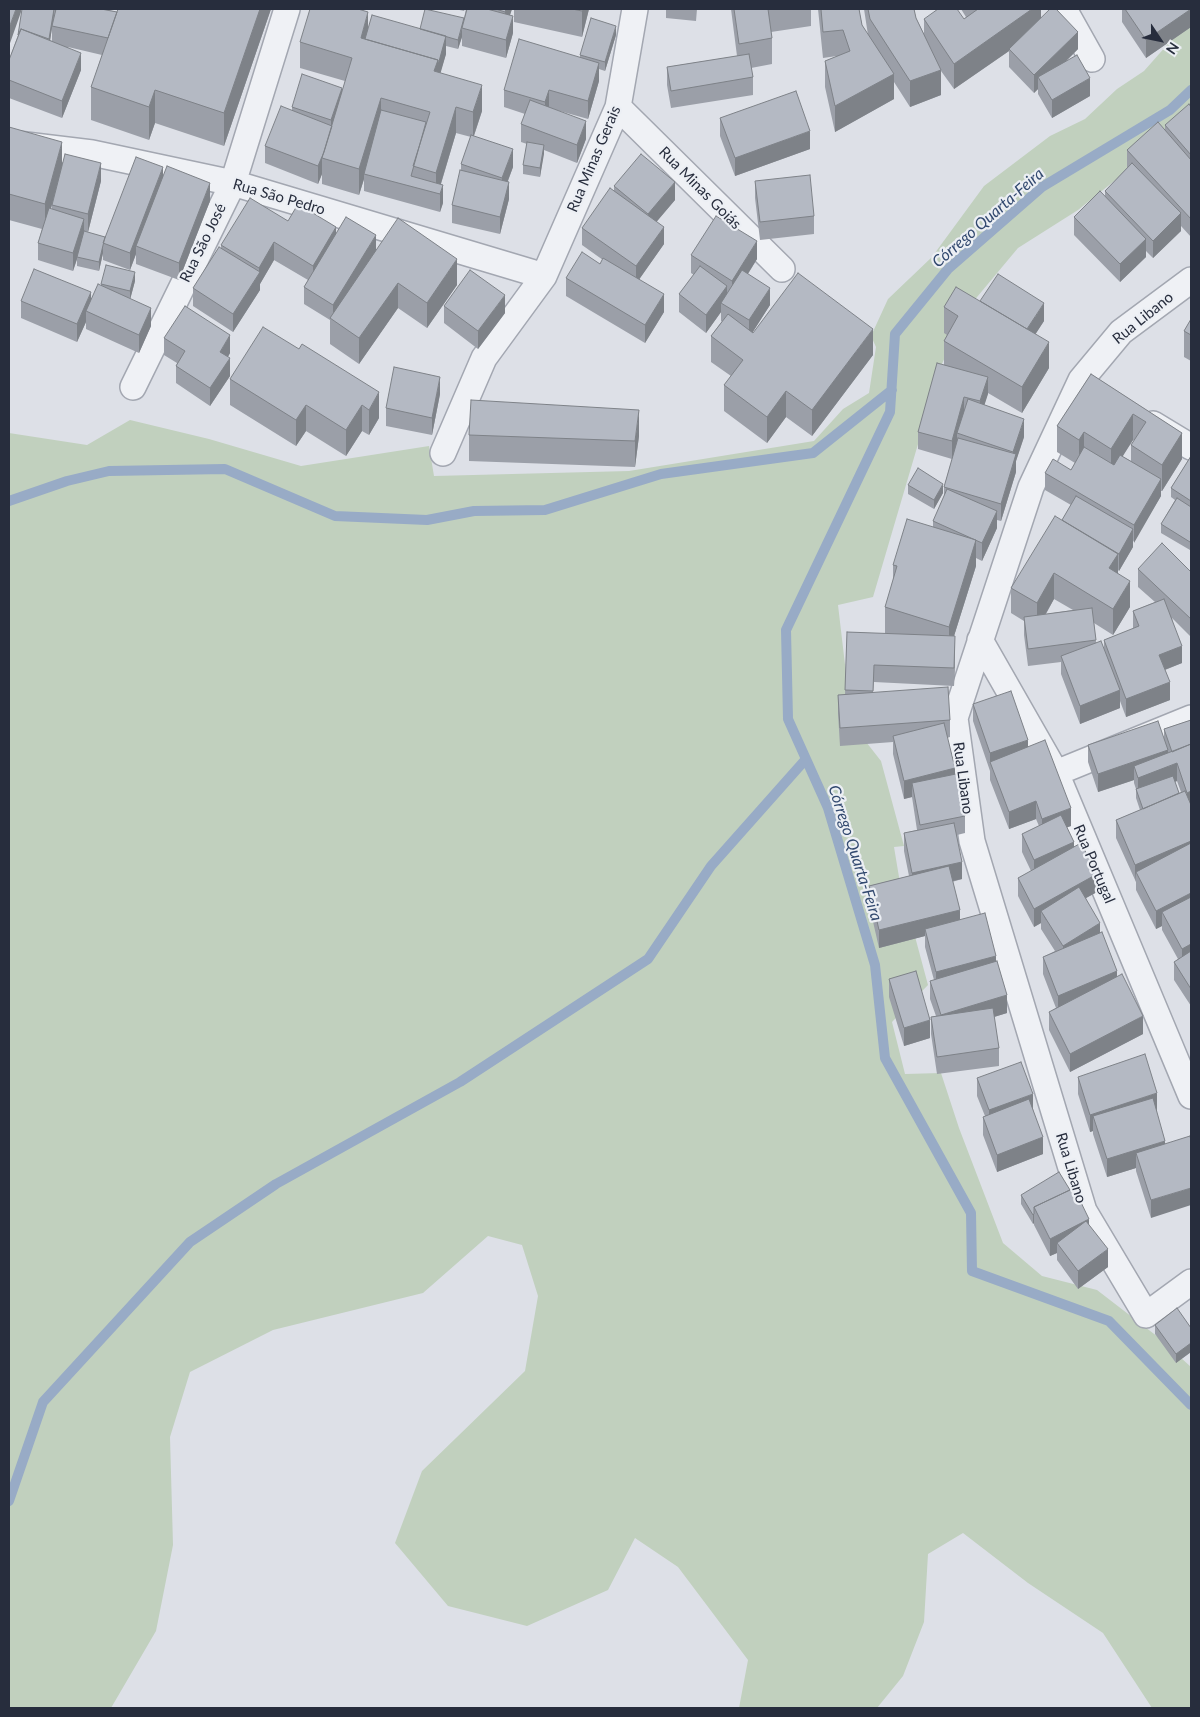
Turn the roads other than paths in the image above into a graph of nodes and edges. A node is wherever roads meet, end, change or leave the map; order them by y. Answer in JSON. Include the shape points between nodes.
{"nodes":[{"id":1,"x":288,"y":9,"type":"edge"},
{"id":2,"x":635,"y":9,"type":"edge"},
{"id":3,"x":1064,"y":9,"type":"edge"},
{"id":4,"x":1092,"y":58,"type":"dead end"},
{"id":5,"x":618,"y":107,"type":"junction"},
{"id":6,"x":9,"y":143,"type":"edge"},
{"id":7,"x":233,"y":183,"type":"junction"},
{"id":8,"x":782,"y":269,"type":"dead end"},
{"id":9,"x":544,"y":276,"type":"junction"},
{"id":10,"x":1191,"y":280,"type":"edge"},
{"id":11,"x":134,"y":387,"type":"dead end"},
{"id":12,"x":1132,"y":411,"type":"edge"},
{"id":13,"x":1191,"y":447,"type":"edge"},
{"id":14,"x":443,"y":453,"type":"dead end"},
{"id":15,"x":980,"y":640,"type":"junction"},
{"id":16,"x":1191,"y":718,"type":"edge"},
{"id":17,"x":1056,"y":773,"type":"junction"},
{"id":18,"x":1191,"y":1096,"type":"edge"},
{"id":19,"x":1191,"y":1282,"type":"edge"}],
"edges":[{"from":1,"to":7,"type":"street","name":"Rua São José"},
{"from":2,"to":5,"type":"street","name":"Rua Minas Gerais"},
{"from":3,"to":4,"type":"street"},
{"from":5,"to":8,"type":"street","name":"Rua Minas Goiás"},
{"from":5,"to":9,"type":"street","name":"Rua Minas Gerais"},
{"from":6,"to":7,"type":"street","name":"Rua São Pedro","via":[[92,153]]},
{"from":7,"to":9,"type":"street","name":"Rua São Pedro"},
{"from":7,"to":11,"type":"street","name":"Rua São José"},
{"from":9,"to":14,"type":"street","name":"Rua Minas Gerais","via":[[484,358]]},
{"from":10,"to":15,"type":"street","name":"Rua Libano","via":[[1121,332],[1089,385],[1031,487]]},
{"from":12,"to":13,"type":"street"},
{"from":15,"to":17,"type":"street","name":"Rua Portugal"},
{"from":15,"to":19,"type":"street","name":"Rua Libano","via":[[955,718],[972,841],[1084,1211],[1146,1316]]},
{"from":16,"to":17,"type":"street"},
{"from":17,"to":18,"type":"street","name":"Rua Portugal"}]}
